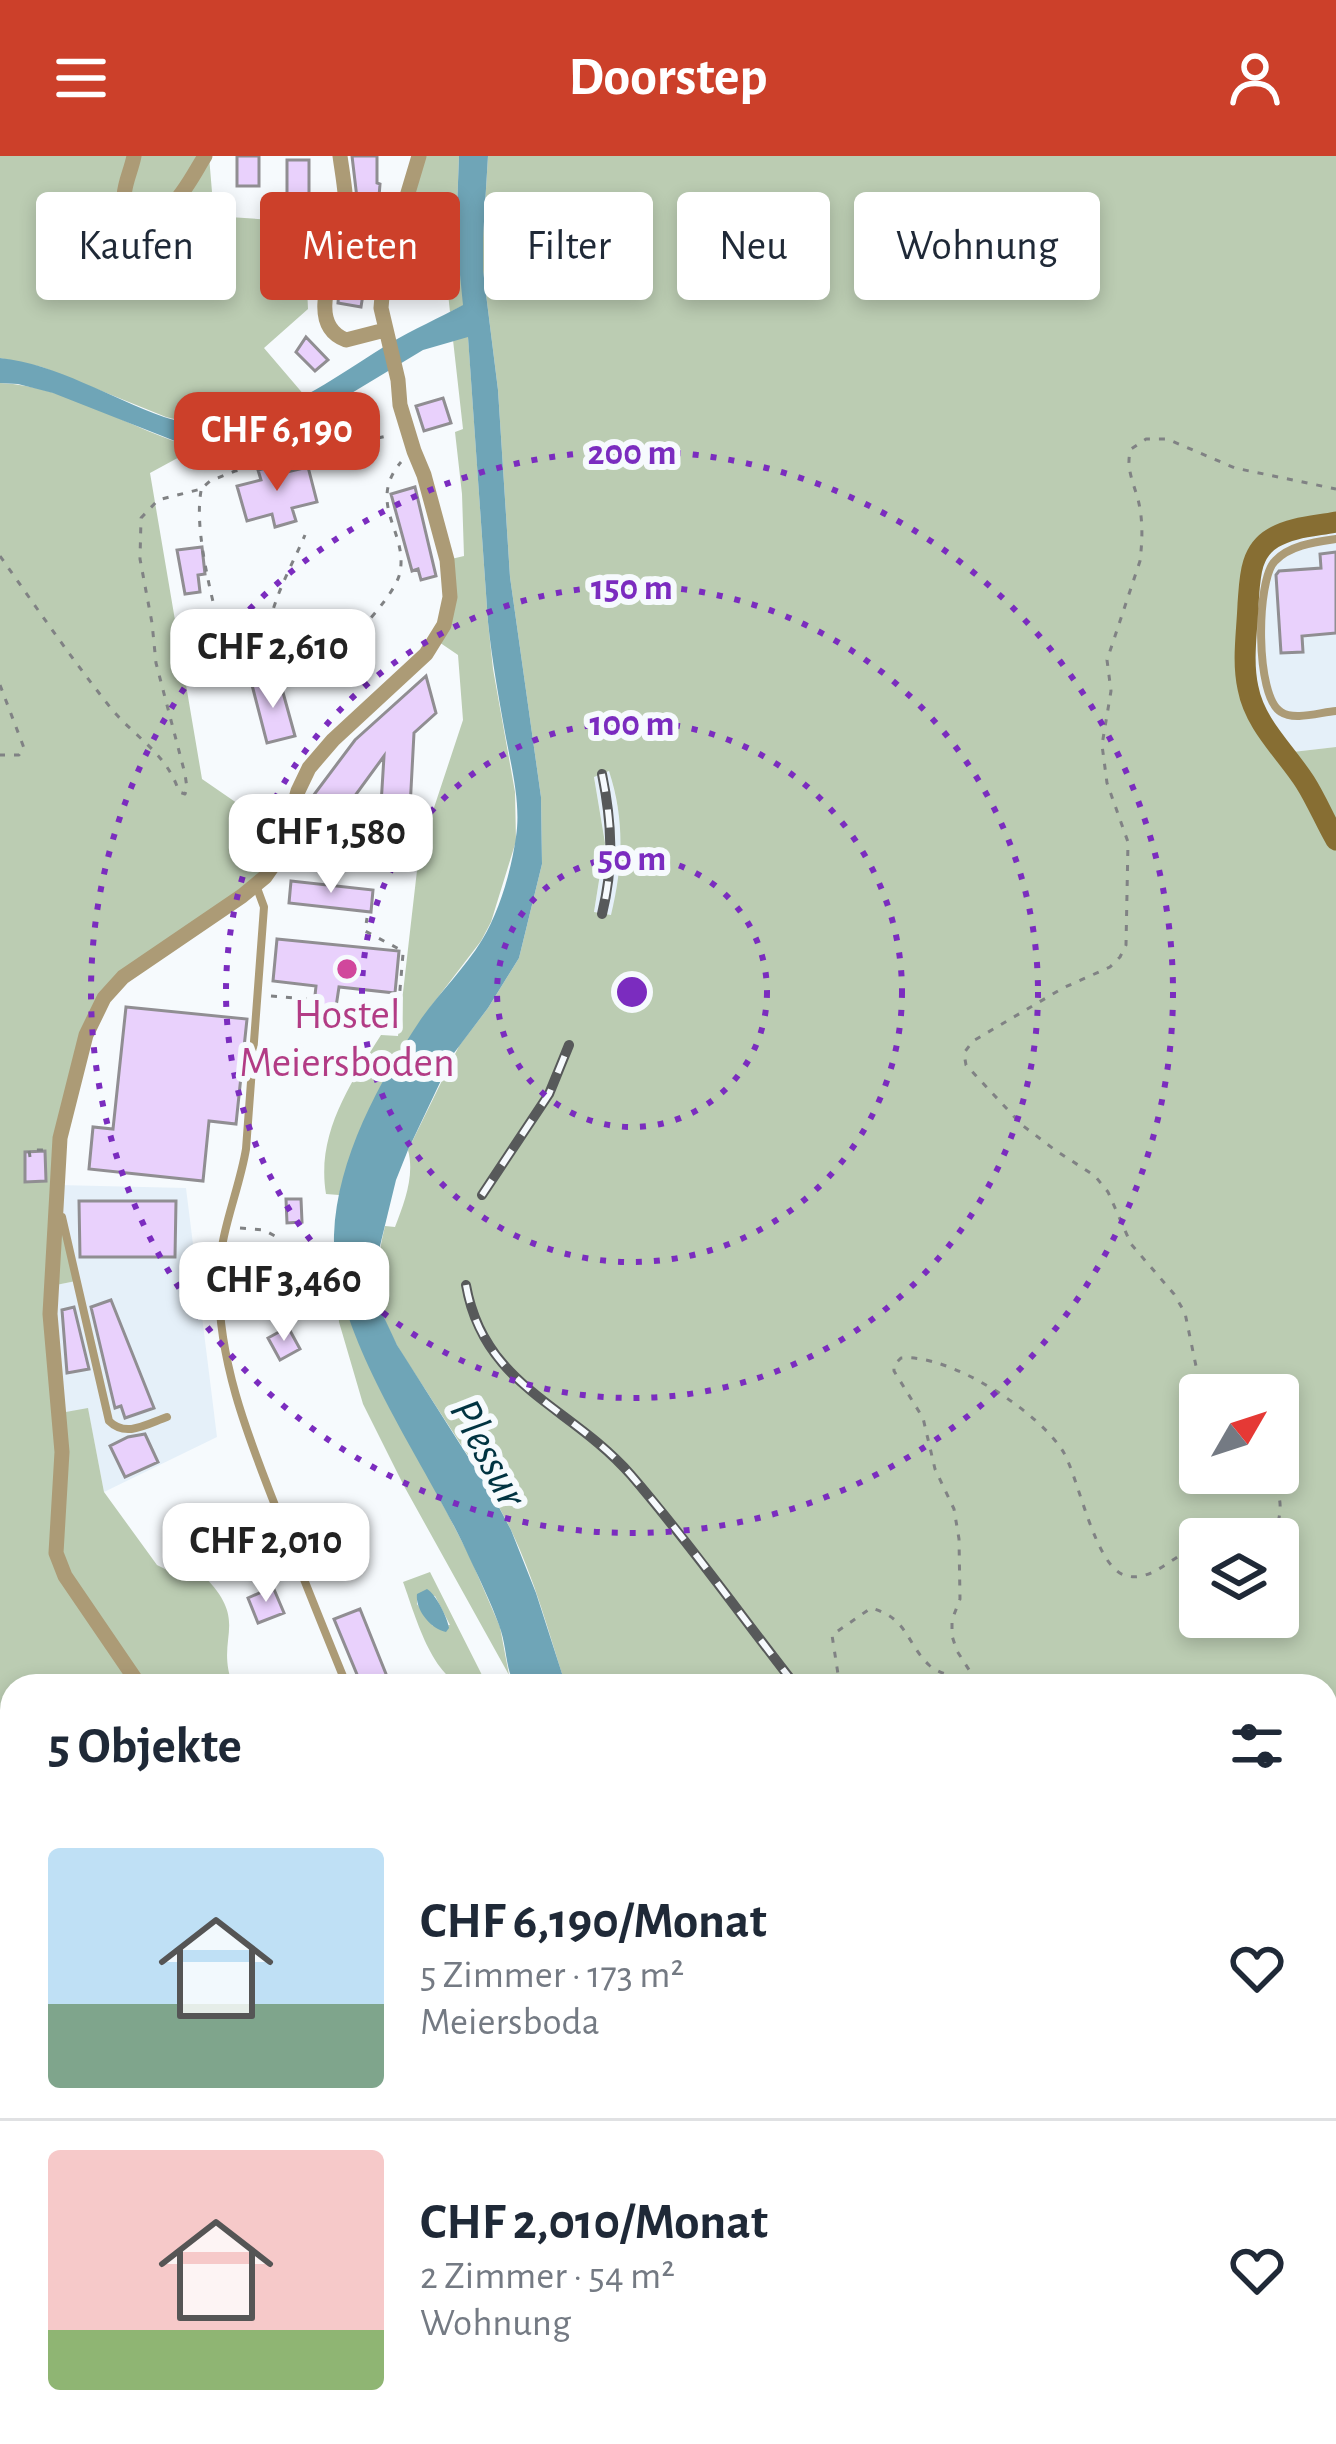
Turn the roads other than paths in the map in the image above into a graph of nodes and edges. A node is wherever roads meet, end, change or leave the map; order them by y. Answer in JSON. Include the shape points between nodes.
{"nodes":[{"id":1,"x":134,"y":156,"type":"edge"},
{"id":2,"x":205,"y":156,"type":"edge"},
{"id":3,"x":340,"y":156,"type":"edge"},
{"id":4,"x":419,"y":156,"type":"edge"},
{"id":5,"x":386,"y":334,"type":"junction"},
{"id":6,"x":1336,"y":522,"type":"edge"},
{"id":7,"x":1336,"y":539,"type":"edge"},
{"id":8,"x":1336,"y":711,"type":"edge"},
{"id":9,"x":1336,"y":840,"type":"edge"},
{"id":10,"x":256,"y":886,"type":"junction"},
{"id":11,"x":57,"y":1180,"type":"junction"},
{"id":12,"x":167,"y":1417,"type":"dead end"},
{"id":13,"x":132,"y":1674,"type":"edge"},
{"id":14,"x":342,"y":1674,"type":"edge"}],
"edges":[{"from":1,"to":2,"type":"street","via":[[123,203],[145,220],[170,207]]},
{"from":3,"to":5,"type":"street","via":[[345,227],[327,294],[328,325],[346,340]]},
{"from":4,"to":5,"type":"street","via":[[382,280]]},
{"from":5,"to":10,"type":"street","via":[[447,560],[444,625],[426,654],[316,758],[281,854]]},
{"from":6,"to":9,"type":"main road","via":[[1283,533],[1260,550],[1251,571],[1245,670],[1257,715]]},
{"from":7,"to":8,"type":"lane","via":[[1291,550],[1270,567],[1262,660],[1269,698],[1282,713]]},
{"from":10,"to":11,"type":"street","via":[[104,998],[64,1117]]},
{"from":10,"to":14,"type":"lane","via":[[264,907],[246,1149],[221,1245],[219,1294],[237,1402]]},
{"from":11,"to":12,"type":"lane","via":[[109,1420],[127,1430]]},
{"from":11,"to":13,"type":"street","via":[[50,1314],[62,1452],[56,1553]]}]}
